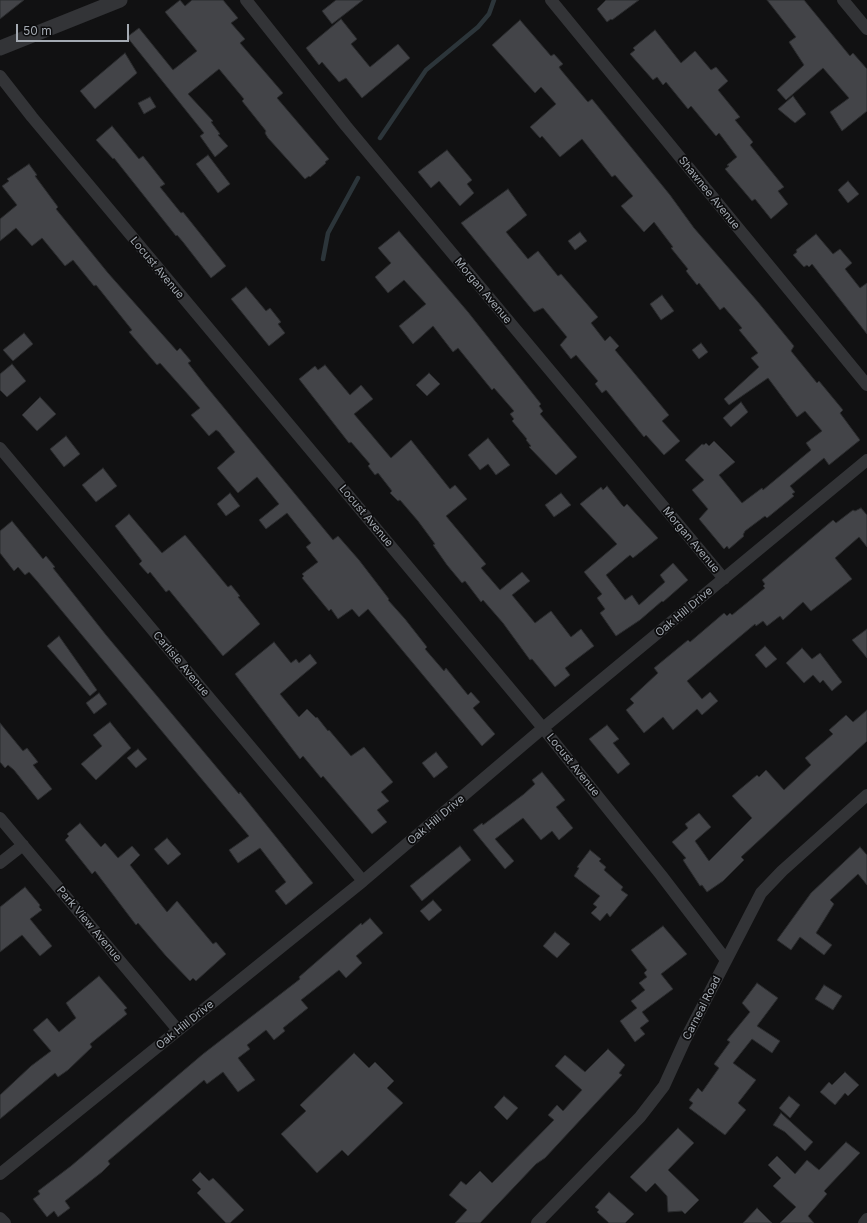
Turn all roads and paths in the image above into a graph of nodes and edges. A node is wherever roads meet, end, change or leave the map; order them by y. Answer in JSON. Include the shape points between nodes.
{"nodes":[{"id":1,"x":120,"y":0,"type":"edge"},
{"id":2,"x":246,"y":0,"type":"edge"},
{"id":3,"x":551,"y":0,"type":"edge"},
{"id":4,"x":843,"y":0,"type":"edge"},
{"id":5,"x":867,"y":29,"type":"edge"},
{"id":6,"x":0,"y":48,"type":"edge"},
{"id":7,"x":0,"y":76,"type":"edge"},
{"id":8,"x":867,"y":385,"type":"edge"},
{"id":9,"x":0,"y":448,"type":"edge"},
{"id":10,"x":867,"y":460,"type":"edge"},
{"id":11,"x":724,"y":579,"type":"junction"},
{"id":12,"x":543,"y":728,"type":"junction"},
{"id":13,"x":867,"y":795,"type":"edge"},
{"id":14,"x":0,"y":818,"type":"edge"},
{"id":15,"x":23,"y":845,"type":"junction"},
{"id":16,"x":0,"y":863,"type":"edge"},
{"id":17,"x":363,"y":881,"type":"junction"},
{"id":18,"x":726,"y":960,"type":"junction"},
{"id":19,"x":178,"y":1030,"type":"junction"},
{"id":20,"x":0,"y":1174,"type":"edge"},
{"id":21,"x":0,"y":1218,"type":"edge"},
{"id":22,"x":867,"y":1219,"type":"edge"},
{"id":23,"x":6,"y":1223,"type":"edge"},
{"id":24,"x":538,"y":1223,"type":"edge"},
{"id":25,"x":864,"y":1223,"type":"edge"}],
"edges":[{"from":1,"to":6,"type":"street"},
{"from":2,"to":11,"type":"street","name":"Morgan Avenue","via":[[346,126]]},
{"from":3,"to":8,"type":"street","name":"Shawnee Avenue"},
{"from":4,"to":5,"type":"street"},
{"from":7,"to":12,"type":"street","name":"Locust Avenue","via":[[32,118]]},
{"from":9,"to":17,"type":"street","name":"Carlisle Avenue"},
{"from":10,"to":11,"type":"street","name":"Oak Hill Drive"},
{"from":11,"to":12,"type":"street","name":"Oak Hill Drive"},
{"from":12,"to":17,"type":"street","name":"Oak Hill Drive"},
{"from":12,"to":18,"type":"street","name":"Locust Avenue","via":[[661,874]]},
{"from":13,"to":18,"type":"street","name":"Carneal Road","via":[[770,882],[761,893]]},
{"from":14,"to":15,"type":"street","name":"Park View Avenue"},
{"from":15,"to":16,"type":"street"},
{"from":15,"to":19,"type":"street","name":"Park View Avenue"},
{"from":17,"to":19,"type":"street","name":"Oak Hill Drive"},
{"from":18,"to":24,"type":"street","name":"Carneal Road","via":[[664,1086],[640,1117]]},
{"from":19,"to":20,"type":"street","name":"Oak Hill Drive"},
{"from":21,"to":23,"type":"street"},
{"from":22,"to":25,"type":"street"}]}
